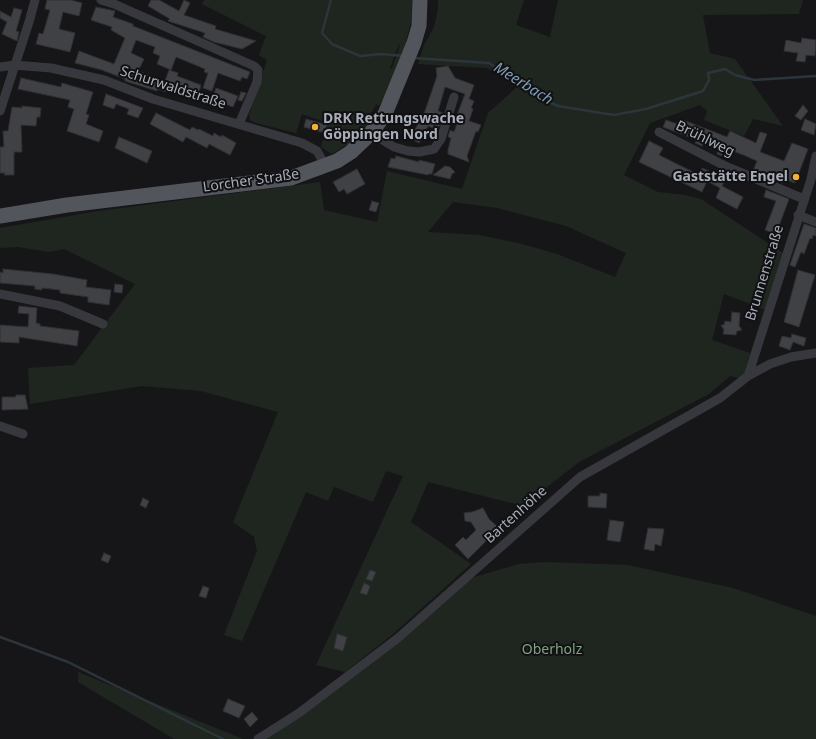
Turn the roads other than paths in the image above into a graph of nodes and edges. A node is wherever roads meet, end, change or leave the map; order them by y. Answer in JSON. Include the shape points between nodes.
{"nodes":[{"id":1,"x":34,"y":0,"type":"edge"},
{"id":2,"x":101,"y":0,"type":"edge"},
{"id":3,"x":420,"y":0,"type":"edge"},
{"id":4,"x":14,"y":65,"type":"junction"},
{"id":5,"x":0,"y":67,"type":"edge"},
{"id":6,"x":454,"y":97,"type":"dead end"},
{"id":7,"x":0,"y":111,"type":"edge"},
{"id":8,"x":239,"y":124,"type":"junction"},
{"id":9,"x":659,"y":132,"type":"dead end"},
{"id":10,"x":371,"y":133,"type":"junction"},
{"id":11,"x":816,"y":156,"type":"edge"},
{"id":12,"x":323,"y":168,"type":"junction"},
{"id":13,"x":814,"y":179,"type":"edge"},
{"id":14,"x":804,"y":200,"type":"junction"},
{"id":15,"x":798,"y":215,"type":"junction"},
{"id":16,"x":0,"y":216,"type":"edge"},
{"id":17,"x":816,"y":222,"type":"edge"},
{"id":18,"x":0,"y":294,"type":"edge"},
{"id":19,"x":103,"y":324,"type":"dead end"},
{"id":20,"x":816,"y":353,"type":"edge"},
{"id":21,"x":748,"y":376,"type":"junction"},
{"id":22,"x":0,"y":426,"type":"edge"},
{"id":23,"x":23,"y":434,"type":"dead end"},
{"id":24,"x":258,"y":739,"type":"edge"}],
"edges":[{"from":1,"to":4,"type":"street"},
{"from":2,"to":8,"type":"street","via":[[254,66],[258,70],[257,82]]},
{"from":3,"to":10,"type":"main road","name":"Lorcher Straße","via":[[419,26],[414,43],[385,114]]},
{"from":4,"to":5,"type":"street","name":"Schurwaldstraße"},
{"from":4,"to":7,"type":"street"},
{"from":4,"to":8,"type":"street","name":"Schurwaldstraße","via":[[51,68],[104,80],[153,99]]},
{"from":6,"to":10,"type":"street","via":[[441,139],[434,149],[408,151],[394,147]]},
{"from":8,"to":12,"type":"street","name":"Schurwaldstraße","via":[[311,147],[321,158]]},
{"from":9,"to":14,"type":"street","name":"Brühlweg","via":[[725,166]]},
{"from":10,"to":12,"type":"main road","name":"Lorcher Straße","via":[[351,152]]},
{"from":11,"to":13,"type":"street","name":"Brunnenstraße"},
{"from":12,"to":16,"type":"main road","name":"Lorcher Straße","via":[[291,178],[67,204]]},
{"from":13,"to":14,"type":"street","name":"Brunnenstraße"},
{"from":14,"to":15,"type":"street","name":"Brunnenstraße"},
{"from":15,"to":17,"type":"street"},
{"from":15,"to":21,"type":"street","name":"Brunnenstraße"},
{"from":18,"to":19,"type":"street","via":[[60,306]]},
{"from":20,"to":21,"type":"street","name":"Bartenhöhe","via":[[770,364]]},
{"from":21,"to":24,"type":"street","name":"Bartenhöhe","via":[[720,398],[580,477],[398,638],[299,713]]},
{"from":22,"to":23,"type":"street"}]}
